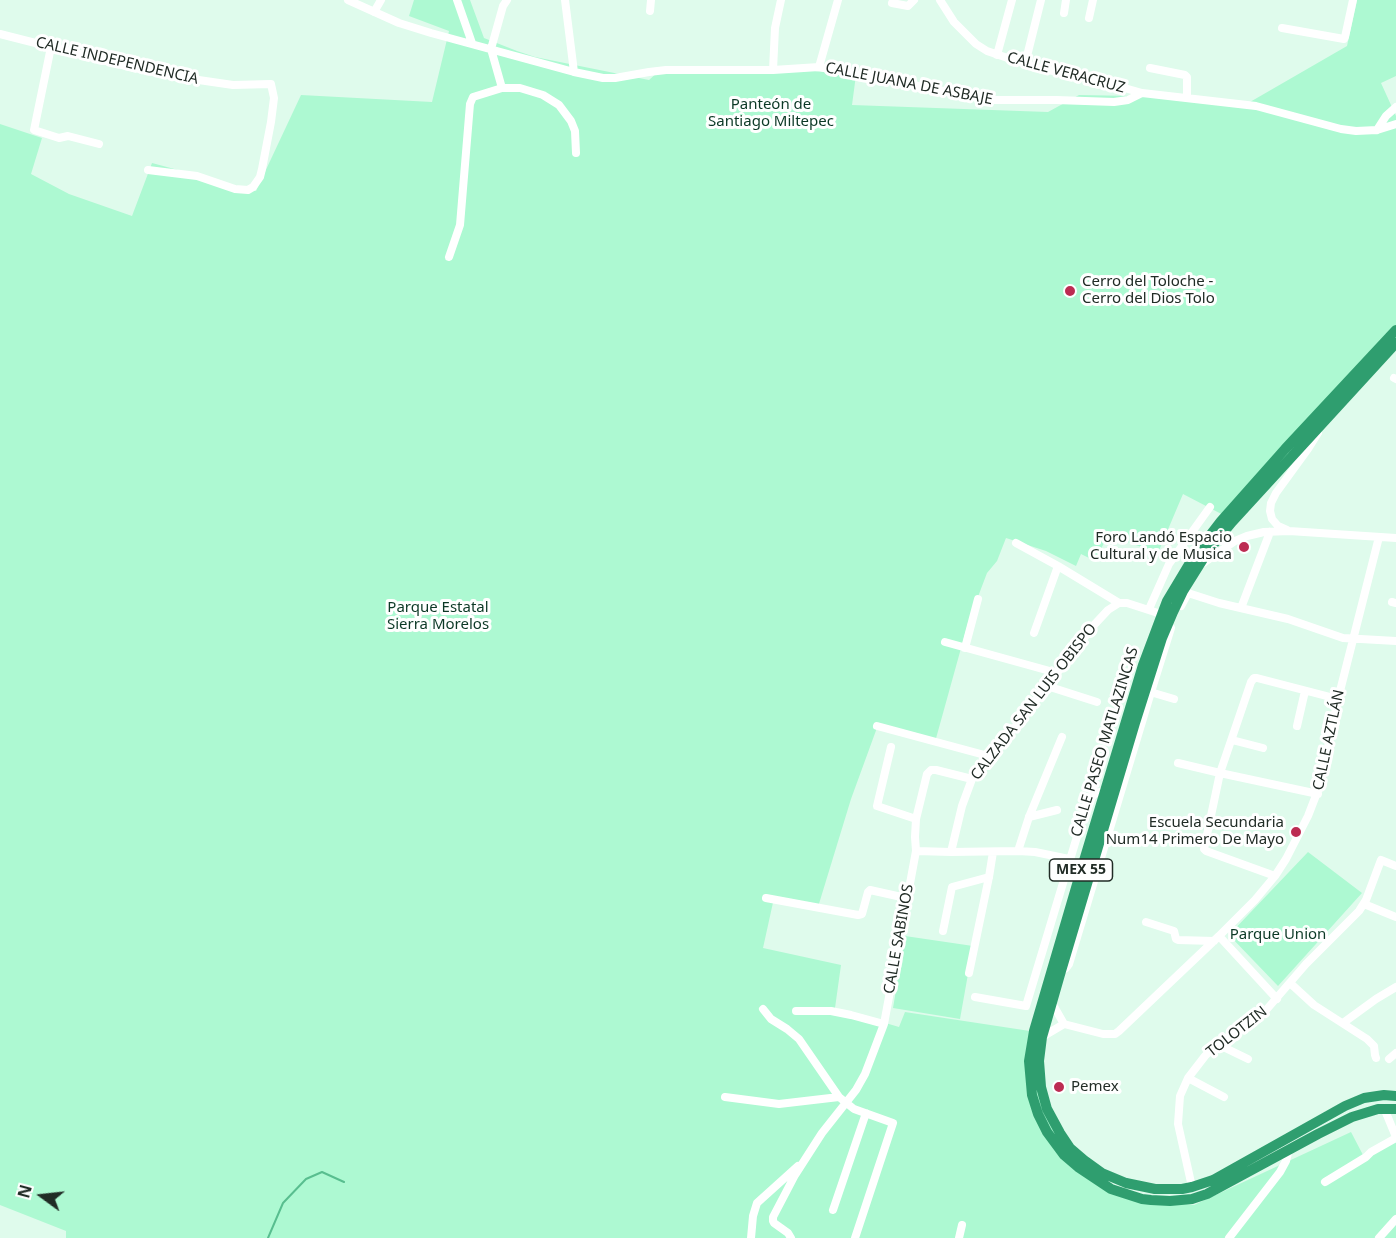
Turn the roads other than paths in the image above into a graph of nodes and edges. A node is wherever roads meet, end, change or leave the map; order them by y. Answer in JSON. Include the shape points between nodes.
{"nodes":[{"id":1,"x":348,"y":0,"type":"edge"},
{"id":2,"x":381,"y":0,"type":"edge"},
{"id":3,"x":457,"y":0,"type":"edge"},
{"id":4,"x":507,"y":0,"type":"edge"},
{"id":5,"x":565,"y":0,"type":"edge"},
{"id":6,"x":651,"y":0,"type":"edge"},
{"id":7,"x":781,"y":0,"type":"edge"},
{"id":8,"x":838,"y":0,"type":"edge"},
{"id":9,"x":914,"y":0,"type":"edge"},
{"id":10,"x":940,"y":0,"type":"edge"},
{"id":11,"x":1012,"y":0,"type":"edge"},
{"id":12,"x":1041,"y":0,"type":"edge"},
{"id":13,"x":1066,"y":0,"type":"edge"},
{"id":14,"x":1093,"y":0,"type":"edge"},
{"id":15,"x":1353,"y":0,"type":"edge"},
{"id":16,"x":892,"y":3,"type":"dead end"},
{"id":17,"x":650,"y":11,"type":"dead end"},
{"id":18,"x":374,"y":12,"type":"junction"},
{"id":19,"x":1064,"y":13,"type":"dead end"},
{"id":20,"x":1089,"y":18,"type":"dead end"},
{"id":21,"x":1281,"y":28,"type":"dead end"},
{"id":22,"x":0,"y":34,"type":"edge"},
{"id":23,"x":472,"y":44,"type":"junction"},
{"id":24,"x":51,"y":47,"type":"junction"},
{"id":25,"x":490,"y":49,"type":"junction"},
{"id":26,"x":997,"y":55,"type":"junction"},
{"id":27,"x":1024,"y":64,"type":"junction"},
{"id":28,"x":819,"y":67,"type":"junction"},
{"id":29,"x":1150,"y":68,"type":"dead end"},
{"id":30,"x":774,"y":70,"type":"junction"},
{"id":31,"x":574,"y":72,"type":"junction"},
{"id":32,"x":502,"y":88,"type":"junction"},
{"id":33,"x":1142,"y":93,"type":"junction"},
{"id":34,"x":1187,"y":97,"type":"junction"},
{"id":35,"x":1396,"y":107,"type":"edge"},
{"id":36,"x":1396,"y":124,"type":"edge"},
{"id":37,"x":1377,"y":130,"type":"junction"},
{"id":38,"x":99,"y":144,"type":"dead end"},
{"id":39,"x":576,"y":153,"type":"dead end"},
{"id":40,"x":148,"y":170,"type":"dead end"},
{"id":41,"x":448,"y":257,"type":"dead end"},
{"id":42,"x":1396,"y":330,"type":"edge"},
{"id":43,"x":1396,"y":343,"type":"edge"},
{"id":44,"x":1324,"y":421,"type":"junction"},
{"id":45,"x":1210,"y":507,"type":"dead end"},
{"id":46,"x":1270,"y":531,"type":"junction"},
{"id":47,"x":1289,"y":531,"type":"junction"},
{"id":48,"x":1379,"y":537,"type":"junction"},
{"id":49,"x":1396,"y":538,"type":"edge"},
{"id":50,"x":1016,"y":543,"type":"dead end"},
{"id":51,"x":1058,"y":566,"type":"junction"},
{"id":52,"x":1198,"y":566,"type":"junction"},
{"id":53,"x":978,"y":599,"type":"dead end"},
{"id":54,"x":1119,"y":603,"type":"junction"},
{"id":55,"x":1241,"y":608,"type":"junction"},
{"id":56,"x":1149,"y":609,"type":"junction"},
{"id":57,"x":1161,"y":614,"type":"junction"},
{"id":58,"x":1034,"y":633,"type":"dead end"},
{"id":59,"x":1352,"y":639,"type":"junction"},
{"id":60,"x":1396,"y":641,"type":"edge"},
{"id":61,"x":945,"y":642,"type":"dead end"},
{"id":62,"x":965,"y":648,"type":"junction"},
{"id":63,"x":1057,"y":673,"type":"junction"},
{"id":64,"x":1047,"y":686,"type":"junction"},
{"id":65,"x":1148,"y":691,"type":"junction"},
{"id":66,"x":1305,"y":691,"type":"junction"},
{"id":67,"x":1174,"y":699,"type":"dead end"},
{"id":68,"x":1338,"y":699,"type":"junction"},
{"id":69,"x":1097,"y":702,"type":"dead end"},
{"id":70,"x":877,"y":726,"type":"dead end"},
{"id":71,"x":1297,"y":726,"type":"dead end"},
{"id":72,"x":1062,"y":736,"type":"dead end"},
{"id":73,"x":1232,"y":740,"type":"junction"},
{"id":74,"x":891,"y":747,"type":"dead end"},
{"id":75,"x":1263,"y":748,"type":"dead end"},
{"id":76,"x":992,"y":758,"type":"junction"},
{"id":77,"x":1178,"y":763,"type":"dead end"},
{"id":78,"x":1221,"y":773,"type":"junction"},
{"id":79,"x":972,"y":779,"type":"junction"},
{"id":80,"x":1105,"y":791,"type":"junction"},
{"id":81,"x":1318,"y":794,"type":"junction"},
{"id":82,"x":1057,"y":810,"type":"dead end"},
{"id":83,"x":1029,"y":818,"type":"junction"},
{"id":84,"x":916,"y":819,"type":"junction"},
{"id":85,"x":916,"y":851,"type":"junction"},
{"id":86,"x":1018,"y":851,"type":"junction"},
{"id":87,"x":951,"y":852,"type":"junction"},
{"id":88,"x":993,"y":852,"type":"junction"},
{"id":89,"x":1069,"y":860,"type":"junction"},
{"id":90,"x":1396,"y":866,"type":"edge"},
{"id":91,"x":1275,"y":876,"type":"junction"},
{"id":92,"x":989,"y":877,"type":"junction"},
{"id":93,"x":766,"y":898,"type":"dead end"},
{"id":94,"x":906,"y":898,"type":"junction"},
{"id":95,"x":1364,"y":904,"type":"junction"},
{"id":96,"x":1069,"y":912,"type":"junction"},
{"id":97,"x":1396,"y":918,"type":"edge"},
{"id":98,"x":1052,"y":919,"type":"junction"},
{"id":99,"x":1146,"y":921,"type":"dead end"},
{"id":100,"x":943,"y":931,"type":"dead end"},
{"id":101,"x":1216,"y":938,"type":"junction"},
{"id":102,"x":969,"y":973,"type":"dead end"},
{"id":103,"x":1290,"y":983,"type":"junction"},
{"id":104,"x":1396,"y":987,"type":"edge"},
{"id":105,"x":975,"y":997,"type":"dead end"},
{"id":106,"x":1276,"y":999,"type":"junction"},
{"id":107,"x":1052,"y":1003,"type":"junction"},
{"id":108,"x":763,"y":1009,"type":"dead end"},
{"id":109,"x":796,"y":1011,"type":"dead end"},
{"id":110,"x":1343,"y":1023,"type":"junction"},
{"id":111,"x":884,"y":1024,"type":"junction"},
{"id":112,"x":1064,"y":1024,"type":"junction"},
{"id":113,"x":1042,"y":1037,"type":"junction"},
{"id":114,"x":1217,"y":1044,"type":"junction"},
{"id":115,"x":1396,"y":1053,"type":"edge"},
{"id":116,"x":1377,"y":1058,"type":"dead end"},
{"id":117,"x":1248,"y":1059,"type":"dead end"},
{"id":118,"x":1389,"y":1059,"type":"dead end"},
{"id":119,"x":1188,"y":1078,"type":"junction"},
{"id":120,"x":725,"y":1096,"type":"dead end"},
{"id":121,"x":1396,"y":1096,"type":"edge"},
{"id":122,"x":839,"y":1097,"type":"junction"},
{"id":123,"x":1224,"y":1097,"type":"dead end"},
{"id":124,"x":846,"y":1104,"type":"junction"},
{"id":125,"x":1384,"y":1108,"type":"junction"},
{"id":126,"x":1396,"y":1109,"type":"edge"},
{"id":127,"x":866,"y":1113,"type":"junction"},
{"id":128,"x":1289,"y":1138,"type":"junction"},
{"id":129,"x":1396,"y":1138,"type":"edge"},
{"id":130,"x":1289,"y":1150,"type":"junction"},
{"id":131,"x":806,"y":1159,"type":"junction"},
{"id":132,"x":1325,"y":1182,"type":"dead end"},
{"id":133,"x":1192,"y":1187,"type":"junction"},
{"id":134,"x":833,"y":1210,"type":"dead end"},
{"id":135,"x":1396,"y":1219,"type":"edge"},
{"id":136,"x":962,"y":1225,"type":"dead end"},
{"id":137,"x":751,"y":1238,"type":"edge"},
{"id":138,"x":791,"y":1238,"type":"edge"},
{"id":139,"x":855,"y":1238,"type":"edge"},
{"id":140,"x":959,"y":1238,"type":"edge"},
{"id":141,"x":1229,"y":1238,"type":"edge"},
{"id":142,"x":1379,"y":1238,"type":"edge"}],
"edges":[{"from":1,"to":18,"type":"street","name":"CALLE JUANA DE ASBAJE"},
{"from":2,"to":18,"type":"street"},
{"from":3,"to":23,"type":"street"},
{"from":4,"to":25,"type":"street"},
{"from":5,"to":31,"type":"street"},
{"from":6,"to":17,"type":"street"},
{"from":7,"to":30,"type":"street","via":[[775,28]]},
{"from":8,"to":28,"type":"street"},
{"from":9,"to":16,"type":"street","via":[[908,6]]},
{"from":10,"to":26,"type":"street","name":"CALLE VERACRUZ","via":[[963,31],[980,47]]},
{"from":11,"to":26,"type":"street"},
{"from":12,"to":27,"type":"street"},
{"from":13,"to":19,"type":"street"},
{"from":14,"to":20,"type":"street"},
{"from":15,"to":21,"type":"street","via":[[1343,39]]},
{"from":18,"to":23,"type":"street","name":"CALLE JUANA DE ASBAJE"},
{"from":22,"to":24,"type":"street","name":"CALLE INDEPENDENCIA"},
{"from":23,"to":25,"type":"street","name":"CALLE JUANA DE ASBAJE"},
{"from":24,"to":38,"type":"street","via":[[34,129],[59,138],[68,136]]},
{"from":24,"to":40,"type":"street","name":"CALLE INDEPENDENCIA","via":[[177,77],[233,86],[271,84],[271,122],[260,177],[253,187],[235,189],[197,176]]},
{"from":25,"to":31,"type":"street","name":"CALLE JUANA DE ASBAJE"},
{"from":25,"to":32,"type":"street"},
{"from":26,"to":27,"type":"street","name":"CALLE VERACRUZ"},
{"from":27,"to":33,"type":"street","name":"CALLE VERACRUZ"},
{"from":28,"to":30,"type":"street","name":"CALLE JUANA DE ASBAJE"},
{"from":28,"to":33,"type":"street","name":"CALLE JUANA DE ASBAJE","via":[[999,101],[1114,102]]},
{"from":29,"to":34,"type":"street","via":[[1185,75]]},
{"from":30,"to":31,"type":"street","name":"CALLE JUANA DE ASBAJE","via":[[666,70],[609,79]]},
{"from":32,"to":39,"type":"street","via":[[520,88],[559,105],[572,121]]},
{"from":32,"to":41,"type":"street","via":[[471,100],[461,217]]},
{"from":33,"to":34,"type":"street","name":"CALLE JUANA DE ASBAJE"},
{"from":34,"to":37,"type":"street","name":"CALLE JUANA DE ASBAJE","via":[[1256,106],[1341,129]]},
{"from":35,"to":37,"type":"street"},
{"from":36,"to":37,"type":"street","name":"CALLE JUANA DE ASBAJE"},
{"from":42,"to":57,"type":"highway","name":"CALLE PASEO MATLAZINCAS","number":"MEX 55","via":[[1221,521],[1184,571]]},
{"from":43,"to":44,"type":"highway","name":"CALLE PASEO MATLAZINCAS","number":"MEX 55"},
{"from":44,"to":47,"type":"street","via":[[1271,503],[1272,519]]},
{"from":44,"to":52,"type":"highway","name":"CALLE PASEO MATLAZINCAS","number":"MEX 55","via":[[1232,522]]},
{"from":45,"to":56,"type":"street","via":[[1169,564]]},
{"from":46,"to":47,"type":"street"},
{"from":46,"to":52,"type":"street","via":[[1235,541]]},
{"from":46,"to":55,"type":"street"},
{"from":47,"to":48,"type":"street"},
{"from":48,"to":49,"type":"street"},
{"from":48,"to":59,"type":"street","name":"CALLE AZTLÁN"},
{"from":50,"to":51,"type":"street"},
{"from":51,"to":54,"type":"street"},
{"from":51,"to":58,"type":"street"},
{"from":52,"to":65,"type":"highway","name":"CALLE PASEO MATLAZINCAS","number":"MEX 55","via":[[1168,623]]},
{"from":53,"to":62,"type":"street"},
{"from":54,"to":56,"type":"street"},
{"from":54,"to":63,"type":"street","name":"CALZADA SAN LUIS OBISPO","via":[[1094,625]]},
{"from":55,"to":59,"type":"street"},
{"from":55,"to":65,"type":"street","via":[[1188,593]]},
{"from":56,"to":57,"type":"street"},
{"from":57,"to":80,"type":"highway","name":"CALLE PASEO MATLAZINCAS","number":"MEX 55"},
{"from":59,"to":60,"type":"street"},
{"from":59,"to":68,"type":"street","name":"CALLE AZTLÁN"},
{"from":61,"to":62,"type":"street"},
{"from":62,"to":63,"type":"street"},
{"from":63,"to":64,"type":"street","name":"CALZADA SAN LUIS OBISPO"},
{"from":64,"to":69,"type":"street"},
{"from":64,"to":76,"type":"street","name":"CALZADA SAN LUIS OBISPO"},
{"from":65,"to":67,"type":"street"},
{"from":65,"to":107,"type":"highway","name":"CALLE PASEO MATLAZINCAS","number":"MEX 55"},
{"from":66,"to":68,"type":"street"},
{"from":66,"to":71,"type":"street"},
{"from":66,"to":73,"type":"street","via":[[1252,679]]},
{"from":68,"to":81,"type":"street","name":"CALLE AZTLÁN"},
{"from":70,"to":76,"type":"street"},
{"from":72,"to":83,"type":"street"},
{"from":73,"to":75,"type":"street"},
{"from":73,"to":78,"type":"street"},
{"from":74,"to":84,"type":"street","via":[[877,806]]},
{"from":76,"to":79,"type":"street","name":"CALZADA SAN LUIS OBISPO"},
{"from":77,"to":78,"type":"street"},
{"from":78,"to":81,"type":"street"},
{"from":78,"to":91,"type":"street","via":[[1204,848]]},
{"from":79,"to":84,"type":"street","name":"CALLE SABINOS","via":[[936,770],[929,772]]},
{"from":79,"to":87,"type":"street","name":"CALZADA SAN LUIS OBISPO"},
{"from":80,"to":89,"type":"street","via":[[1088,800]]},
{"from":80,"to":96,"type":"highway","name":"CALLE PASEO MATLAZINCAS","number":"MEX 55"},
{"from":81,"to":91,"type":"street","name":"CALLE AZTLÁN"},
{"from":82,"to":83,"type":"street"},
{"from":83,"to":86,"type":"street"},
{"from":84,"to":85,"type":"street","name":"CALLE SABINOS"},
{"from":85,"to":87,"type":"street"},
{"from":85,"to":94,"type":"street","name":"CALLE SABINOS"},
{"from":86,"to":88,"type":"street"},
{"from":86,"to":89,"type":"street"},
{"from":87,"to":88,"type":"street"},
{"from":88,"to":92,"type":"street"},
{"from":89,"to":98,"type":"street"},
{"from":90,"to":95,"type":"street","via":[[1381,860]]},
{"from":91,"to":101,"type":"street","name":"CALLE AZTLÁN"},
{"from":92,"to":100,"type":"street","via":[[952,887]]},
{"from":92,"to":102,"type":"street"},
{"from":93,"to":94,"type":"street","via":[[860,915],[870,890]]},
{"from":94,"to":111,"type":"street","name":"CALLE SABINOS"},
{"from":95,"to":97,"type":"street"},
{"from":95,"to":103,"type":"street","name":"TOLOTZIN"},
{"from":96,"to":98,"type":"street"},
{"from":96,"to":130,"type":"highway","name":"CALLE PASEO MATLAZINCAS","number":"MEX 55","via":[[1029,1060],[1038,1114],[1064,1155],[1112,1189],[1142,1199],[1170,1201],[1207,1194]]},
{"from":98,"to":105,"type":"street","via":[[1026,1006]]},
{"from":99,"to":101,"type":"street","via":[[1173,931],[1178,940]]},
{"from":101,"to":106,"type":"street"},
{"from":101,"to":112,"type":"street","name":"CALLE AZTLÁN","via":[[1119,1032],[1103,1034]]},
{"from":103,"to":106,"type":"street","name":"TOLOTZIN"},
{"from":103,"to":110,"type":"street","via":[[1314,1005]]},
{"from":104,"to":110,"type":"street"},
{"from":106,"to":114,"type":"street","name":"TOLOTZIN","via":[[1258,1017]]},
{"from":107,"to":112,"type":"street"},
{"from":107,"to":113,"type":"highway","name":"CALLE PASEO MATLAZINCAS","number":"MEX 55"},
{"from":108,"to":122,"type":"street","via":[[799,1039]]},
{"from":109,"to":111,"type":"street","via":[[831,1011]]},
{"from":110,"to":116,"type":"street","via":[[1373,1044]]},
{"from":111,"to":124,"type":"street","name":"CALLE SABINOS","via":[[865,1074]]},
{"from":112,"to":113,"type":"street"},
{"from":113,"to":133,"type":"highway","name":"CALLE PASEO MATLAZINCAS","number":"MEX 55","via":[[1039,1061],[1044,1097],[1059,1133],[1077,1155],[1102,1173],[1126,1183],[1163,1190]]},
{"from":114,"to":117,"type":"street"},
{"from":114,"to":119,"type":"street","name":"TOLOTZIN"},
{"from":115,"to":118,"type":"street"},
{"from":119,"to":123,"type":"street"},
{"from":119,"to":133,"type":"street","name":"TOLOTZIN","via":[[1180,1096],[1178,1124]]},
{"from":120,"to":122,"type":"street","via":[[779,1104]]},
{"from":121,"to":128,"type":"highway","name":"CALLE PASEO MATLAZINCAS","number":"MEX 55","via":[[1355,1101]]},
{"from":122,"to":124,"type":"street"},
{"from":124,"to":127,"type":"street"},
{"from":124,"to":131,"type":"street","name":"CALLE SABINOS"},
{"from":125,"to":126,"type":"highway","name":"CALLE PASEO MATLAZINCAS","number":"MEX 55"},
{"from":125,"to":129,"type":"street"},
{"from":125,"to":130,"type":"highway","name":"CALLE PASEO MATLAZINCAS","number":"MEX 55","via":[[1352,1117]]},
{"from":127,"to":134,"type":"street"},
{"from":127,"to":139,"type":"street","via":[[892,1122],[893,1126]]},
{"from":128,"to":130,"type":"street"},
{"from":128,"to":133,"type":"highway","name":"CALLE PASEO MATLAZINCAS","number":"MEX 55","via":[[1224,1175]]},
{"from":129,"to":132,"type":"street"},
{"from":130,"to":141,"type":"street","via":[[1280,1172]]},
{"from":131,"to":137,"type":"street","via":[[757,1203]]},
{"from":131,"to":138,"type":"street","via":[[773,1217],[774,1223]]},
{"from":135,"to":142,"type":"street"},
{"from":136,"to":140,"type":"street"}]}
